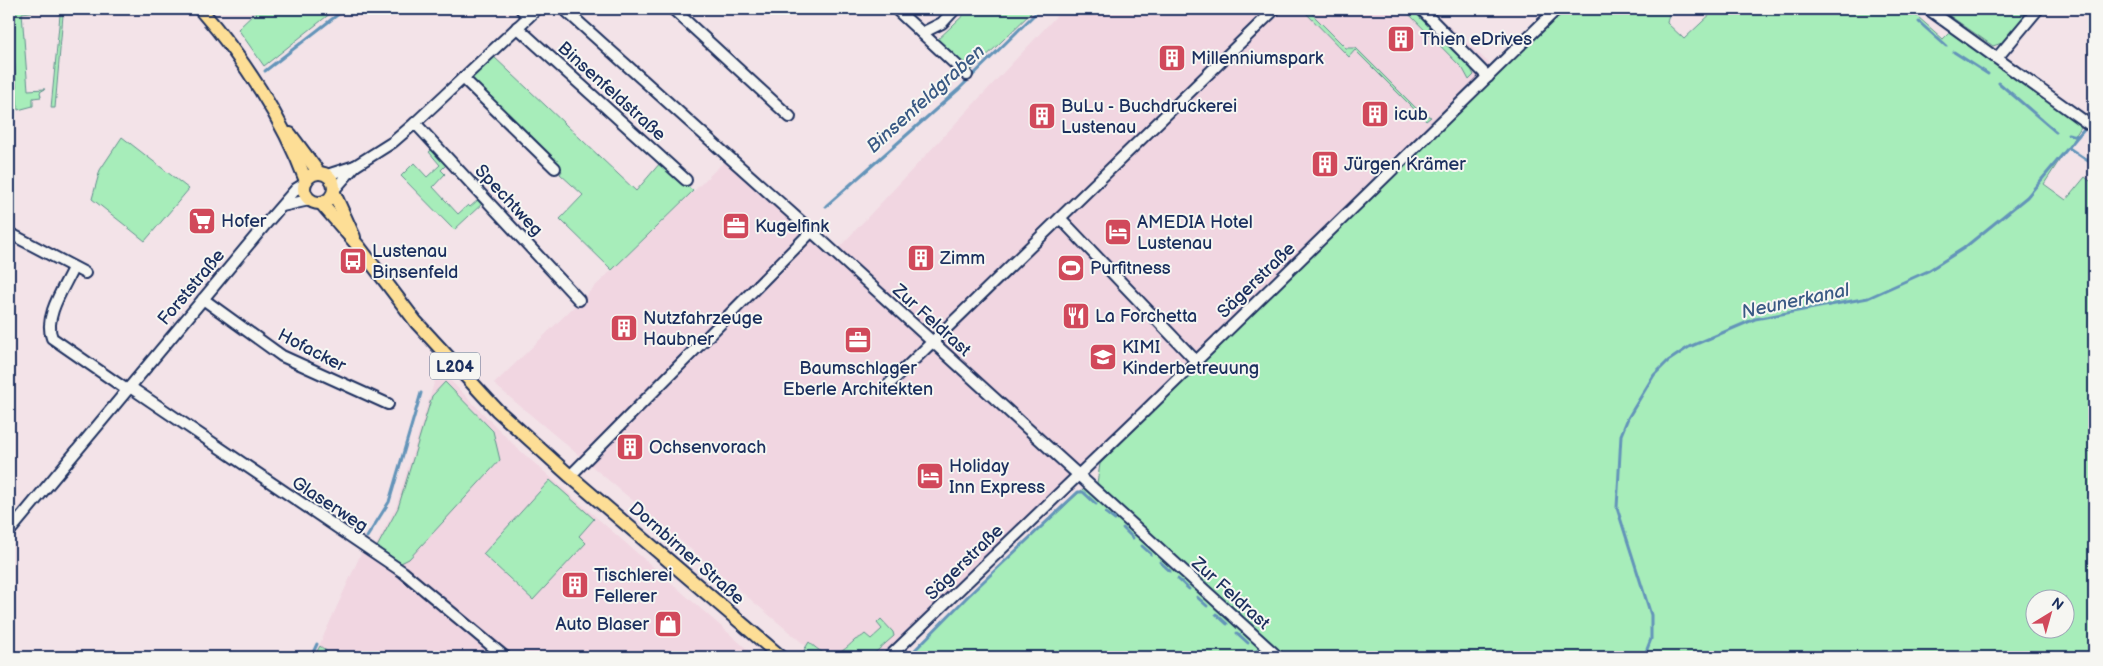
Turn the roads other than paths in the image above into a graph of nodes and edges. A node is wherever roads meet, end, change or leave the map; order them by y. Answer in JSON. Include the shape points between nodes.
{"nodes":[{"id":1,"x":200,"y":9,"type":"edge"},
{"id":2,"x":521,"y":9,"type":"edge"},
{"id":3,"x":537,"y":9,"type":"edge"},
{"id":4,"x":564,"y":9,"type":"edge"},
{"id":5,"x":673,"y":9,"type":"edge"},
{"id":6,"x":896,"y":9,"type":"edge"},
{"id":7,"x":955,"y":9,"type":"edge"},
{"id":8,"x":1275,"y":9,"type":"edge"},
{"id":9,"x":1421,"y":9,"type":"edge"},
{"id":10,"x":1557,"y":9,"type":"edge"},
{"id":11,"x":1928,"y":9,"type":"edge"},
{"id":12,"x":2038,"y":9,"type":"edge"},
{"id":13,"x":528,"y":17,"type":"junction"},
{"id":14,"x":517,"y":27,"type":"junction"},
{"id":15,"x":922,"y":33,"type":"junction"},
{"id":16,"x":1997,"y":58,"type":"junction"},
{"id":17,"x":968,"y":75,"type":"dead end"},
{"id":18,"x":1488,"y":77,"type":"junction"},
{"id":19,"x":463,"y":78,"type":"junction"},
{"id":20,"x":272,"y":110,"type":"junction"},
{"id":21,"x":790,"y":117,"type":"dead end"},
{"id":22,"x":415,"y":123,"type":"junction"},
{"id":23,"x":2094,"y":128,"type":"edge"},
{"id":24,"x":356,"y":166,"type":"junction"},
{"id":25,"x":555,"y":168,"type":"dead end"},
{"id":26,"x":323,"y":174,"type":"junction"},
{"id":27,"x":686,"y":180,"type":"dead end"},
{"id":28,"x":305,"y":183,"type":"junction"},
{"id":29,"x":334,"y":191,"type":"junction"},
{"id":30,"x":315,"y":202,"type":"junction"},
{"id":31,"x":282,"y":206,"type":"junction"},
{"id":32,"x":1060,"y":218,"type":"junction"},
{"id":33,"x":811,"y":232,"type":"junction"},
{"id":34,"x":9,"y":233,"type":"edge"},
{"id":35,"x":360,"y":248,"type":"junction"},
{"id":36,"x":73,"y":268,"type":"junction"},
{"id":37,"x":85,"y":273,"type":"dead end"},
{"id":38,"x":203,"y":299,"type":"junction"},
{"id":39,"x":579,"y":300,"type":"dead end"},
{"id":40,"x":932,"y":343,"type":"junction"},
{"id":41,"x":1196,"y":361,"type":"junction"},
{"id":42,"x":886,"y":387,"type":"dead end"},
{"id":43,"x":128,"y":388,"type":"junction"},
{"id":44,"x":388,"y":404,"type":"dead end"},
{"id":45,"x":1078,"y":475,"type":"junction"},
{"id":46,"x":570,"y":476,"type":"junction"},
{"id":47,"x":9,"y":532,"type":"edge"},
{"id":48,"x":505,"y":657,"type":"edge"},
{"id":49,"x":781,"y":657,"type":"edge"},
{"id":50,"x":889,"y":657,"type":"edge"},
{"id":51,"x":1278,"y":657,"type":"edge"}],
"edges":[{"from":1,"to":20,"type":"main road","name":"Dornbirner Straße","number":"L204","via":[[231,47]]},
{"from":2,"to":13,"type":"street"},
{"from":3,"to":13,"type":"street"},
{"from":4,"to":33,"type":"street","name":"Zur Feldrast"},
{"from":5,"to":21,"type":"street"},
{"from":6,"to":15,"type":"street"},
{"from":7,"to":15,"type":"street","via":[[942,24]]},
{"from":8,"to":32,"type":"street"},
{"from":9,"to":18,"type":"street"},
{"from":10,"to":18,"type":"street","name":"Sägerstraße"},
{"from":11,"to":16,"type":"street"},
{"from":12,"to":16,"type":"street"},
{"from":13,"to":14,"type":"street"},
{"from":14,"to":19,"type":"street"},
{"from":14,"to":27,"type":"street","name":"Binsenfeldstraße"},
{"from":15,"to":17,"type":"street"},
{"from":16,"to":23,"type":"street"},
{"from":18,"to":41,"type":"street","name":"Sägerstraße"},
{"from":19,"to":22,"type":"street"},
{"from":19,"to":25,"type":"street"},
{"from":20,"to":26,"type":"main road","name":"Dornbirner Straße","number":"L204"},
{"from":20,"to":28,"type":"main road","name":"Dornbirner Straße","number":"L204"},
{"from":22,"to":24,"type":"street"},
{"from":22,"to":39,"type":"street","name":"Spechtweg"},
{"from":24,"to":26,"type":"street"},
{"from":24,"to":29,"type":"street"},
{"from":26,"to":28,"type":"main road","via":[[309,177]]},
{"from":26,"to":29,"type":"main road","name":"Dornbirner Straße","number":"L204","via":[[331,179]]},
{"from":28,"to":30,"type":"main road","name":"Dornbirner Straße","number":"L204","via":[[304,192]]},
{"from":28,"to":31,"type":"street","name":"Forststraße"},
{"from":29,"to":30,"type":"main road","via":[[331,198]]},
{"from":29,"to":35,"type":"main road","name":"Dornbirner Straße","number":"L204"},
{"from":30,"to":31,"type":"street"},
{"from":30,"to":35,"type":"main road","name":"Dornbirner Straße","number":"L204"},
{"from":31,"to":38,"type":"street","name":"Forststraße"},
{"from":32,"to":40,"type":"street"},
{"from":32,"to":41,"type":"street"},
{"from":33,"to":40,"type":"street","name":"Zur Feldrast"},
{"from":33,"to":46,"type":"street"},
{"from":34,"to":36,"type":"street"},
{"from":35,"to":46,"type":"main road","name":"Dornbirner Straße","number":"L204","via":[[411,316],[457,369]]},
{"from":36,"to":37,"type":"street"},
{"from":36,"to":43,"type":"street","via":[[52,317],[52,338]]},
{"from":38,"to":43,"type":"street","name":"Forststraße"},
{"from":38,"to":44,"type":"street","name":"Hofacker","via":[[282,356]]},
{"from":40,"to":42,"type":"street"},
{"from":40,"to":45,"type":"street","name":"Zur Feldrast"},
{"from":41,"to":45,"type":"street","name":"Sägerstraße"},
{"from":43,"to":47,"type":"street","name":"Forststraße"},
{"from":43,"to":48,"type":"street","name":"Glaserweg","via":[[403,572]]},
{"from":45,"to":50,"type":"street","name":"Sägerstraße"},
{"from":45,"to":51,"type":"street","name":"Zur Feldrast"},
{"from":46,"to":49,"type":"main road","name":"Dornbirner Straße","number":"L204"}]}
